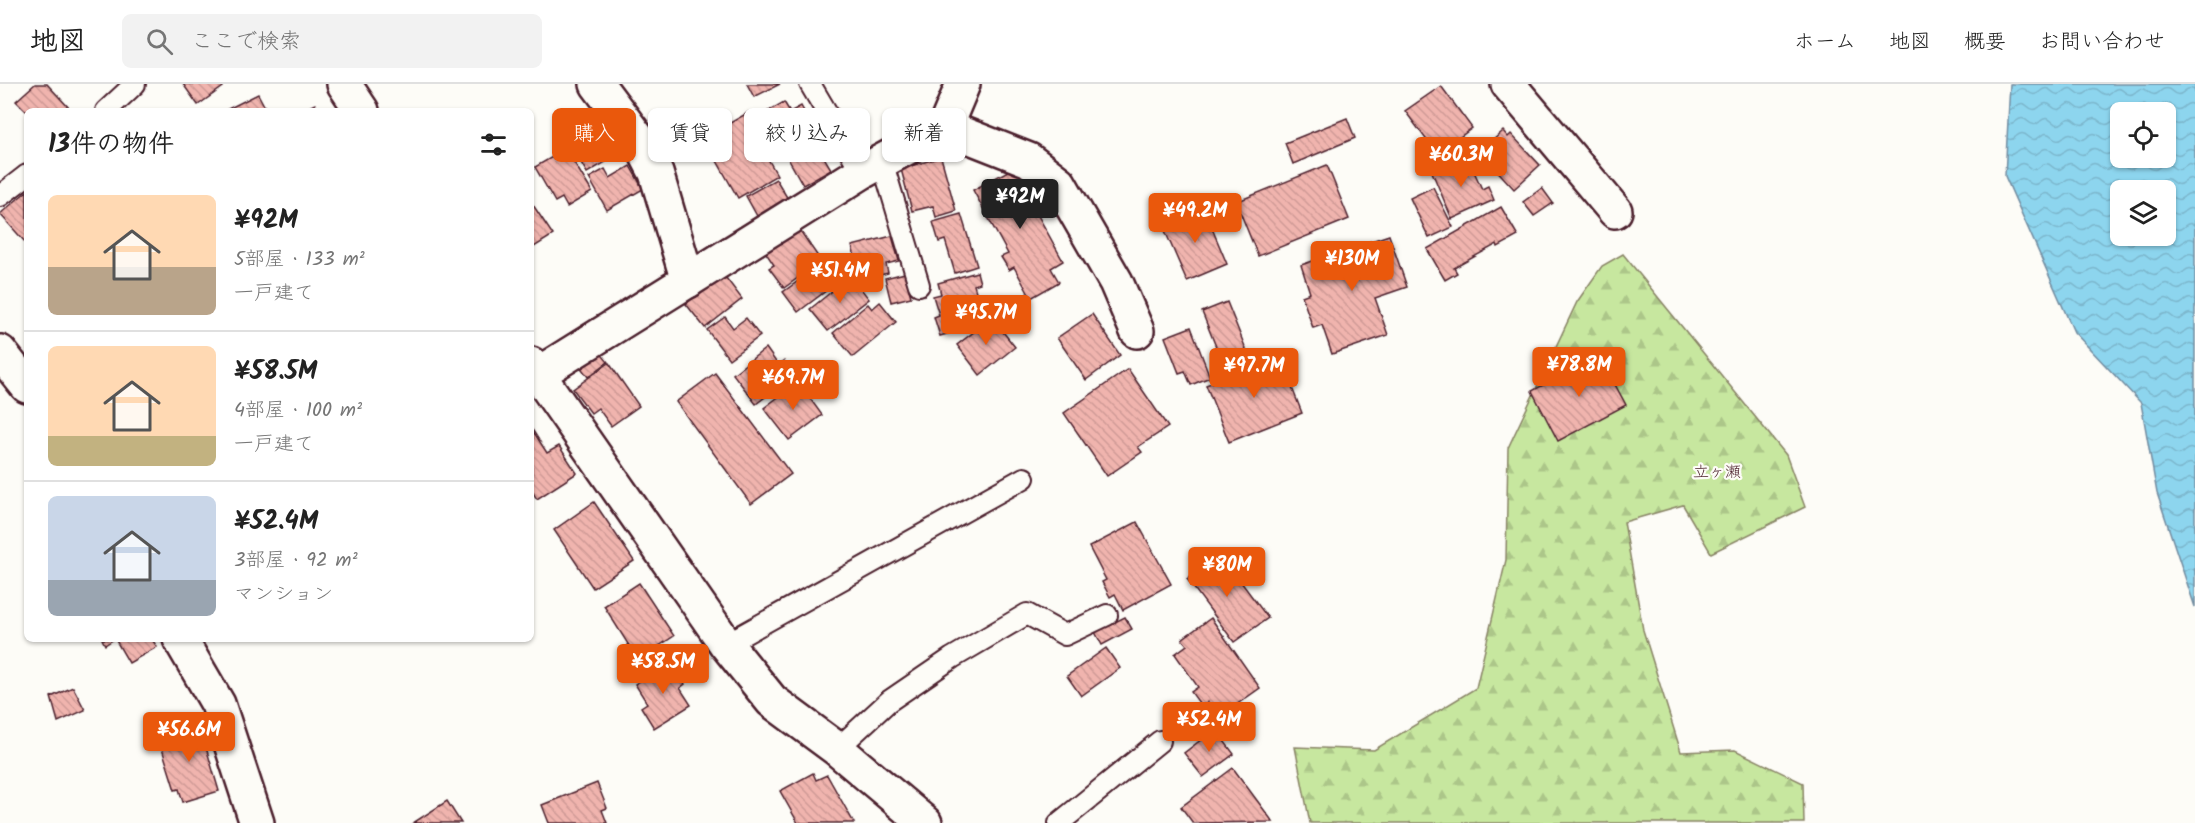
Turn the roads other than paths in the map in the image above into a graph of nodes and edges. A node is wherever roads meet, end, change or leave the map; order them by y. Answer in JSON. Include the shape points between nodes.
{"nodes":[{"id":1,"x":135,"y":84,"type":"edge"},
{"id":2,"x":344,"y":84,"type":"edge"},
{"id":3,"x":597,"y":84,"type":"edge"},
{"id":4,"x":810,"y":84,"type":"edge"},
{"id":5,"x":963,"y":84,"type":"edge"},
{"id":6,"x":1508,"y":84,"type":"edge"},
{"id":7,"x":109,"y":108,"type":"edge"},
{"id":8,"x":360,"y":108,"type":"edge"},
{"id":9,"x":953,"y":108,"type":"edge"},
{"id":10,"x":966,"y":135,"type":"edge"},
{"id":11,"x":882,"y":162,"type":"edge"},
{"id":12,"x":872,"y":167,"type":"junction"},
{"id":13,"x":24,"y":177,"type":"edge"},
{"id":14,"x":0,"y":196,"type":"edge"},
{"id":15,"x":1615,"y":211,"type":"dead end"},
{"id":16,"x":688,"y":281,"type":"junction"},
{"id":17,"x":919,"y":285,"type":"dead end"},
{"id":18,"x":1137,"y":331,"type":"dead end"},
{"id":19,"x":0,"y":352,"type":"edge"},
{"id":20,"x":534,"y":369,"type":"edge"},
{"id":21,"x":24,"y":382,"type":"edge"},
{"id":22,"x":1024,"y":478,"type":"dead end"},
{"id":23,"x":1107,"y":615,"type":"dead end"},
{"id":24,"x":182,"y":642,"type":"edge"},
{"id":25,"x":726,"y":644,"type":"junction"},
{"id":26,"x":1160,"y":741,"type":"dead end"},
{"id":27,"x":837,"y":749,"type":"junction"},
{"id":28,"x":257,"y":823,"type":"edge"},
{"id":29,"x":925,"y":823,"type":"edge"},
{"id":30,"x":1059,"y":823,"type":"edge"}],
"edges":[{"from":1,"to":7,"type":"lane"},
{"from":2,"to":8,"type":"street"},
{"from":3,"to":16,"type":"street","via":[[639,140],[656,173]]},
{"from":4,"to":12,"type":"lane"},
{"from":5,"to":9,"type":"street"},
{"from":6,"to":15,"type":"street"},
{"from":10,"to":18,"type":"street","via":[[1029,160],[1059,183],[1116,282]]},
{"from":11,"to":12,"type":"street"},
{"from":12,"to":16,"type":"street"},
{"from":12,"to":17,"type":"lane"},
{"from":13,"to":14,"type":"lane"},
{"from":16,"to":20,"type":"street"},
{"from":19,"to":21,"type":"street"},
{"from":20,"to":25,"type":"street"},
{"from":22,"to":25,"type":"lane"},
{"from":23,"to":27,"type":"lane","via":[[1065,634],[1027,614],[889,701]]},
{"from":24,"to":28,"type":"street","via":[[218,704]]},
{"from":25,"to":27,"type":"street","via":[[772,701]]},
{"from":26,"to":30,"type":"lane"},
{"from":27,"to":29,"type":"street"}]}
